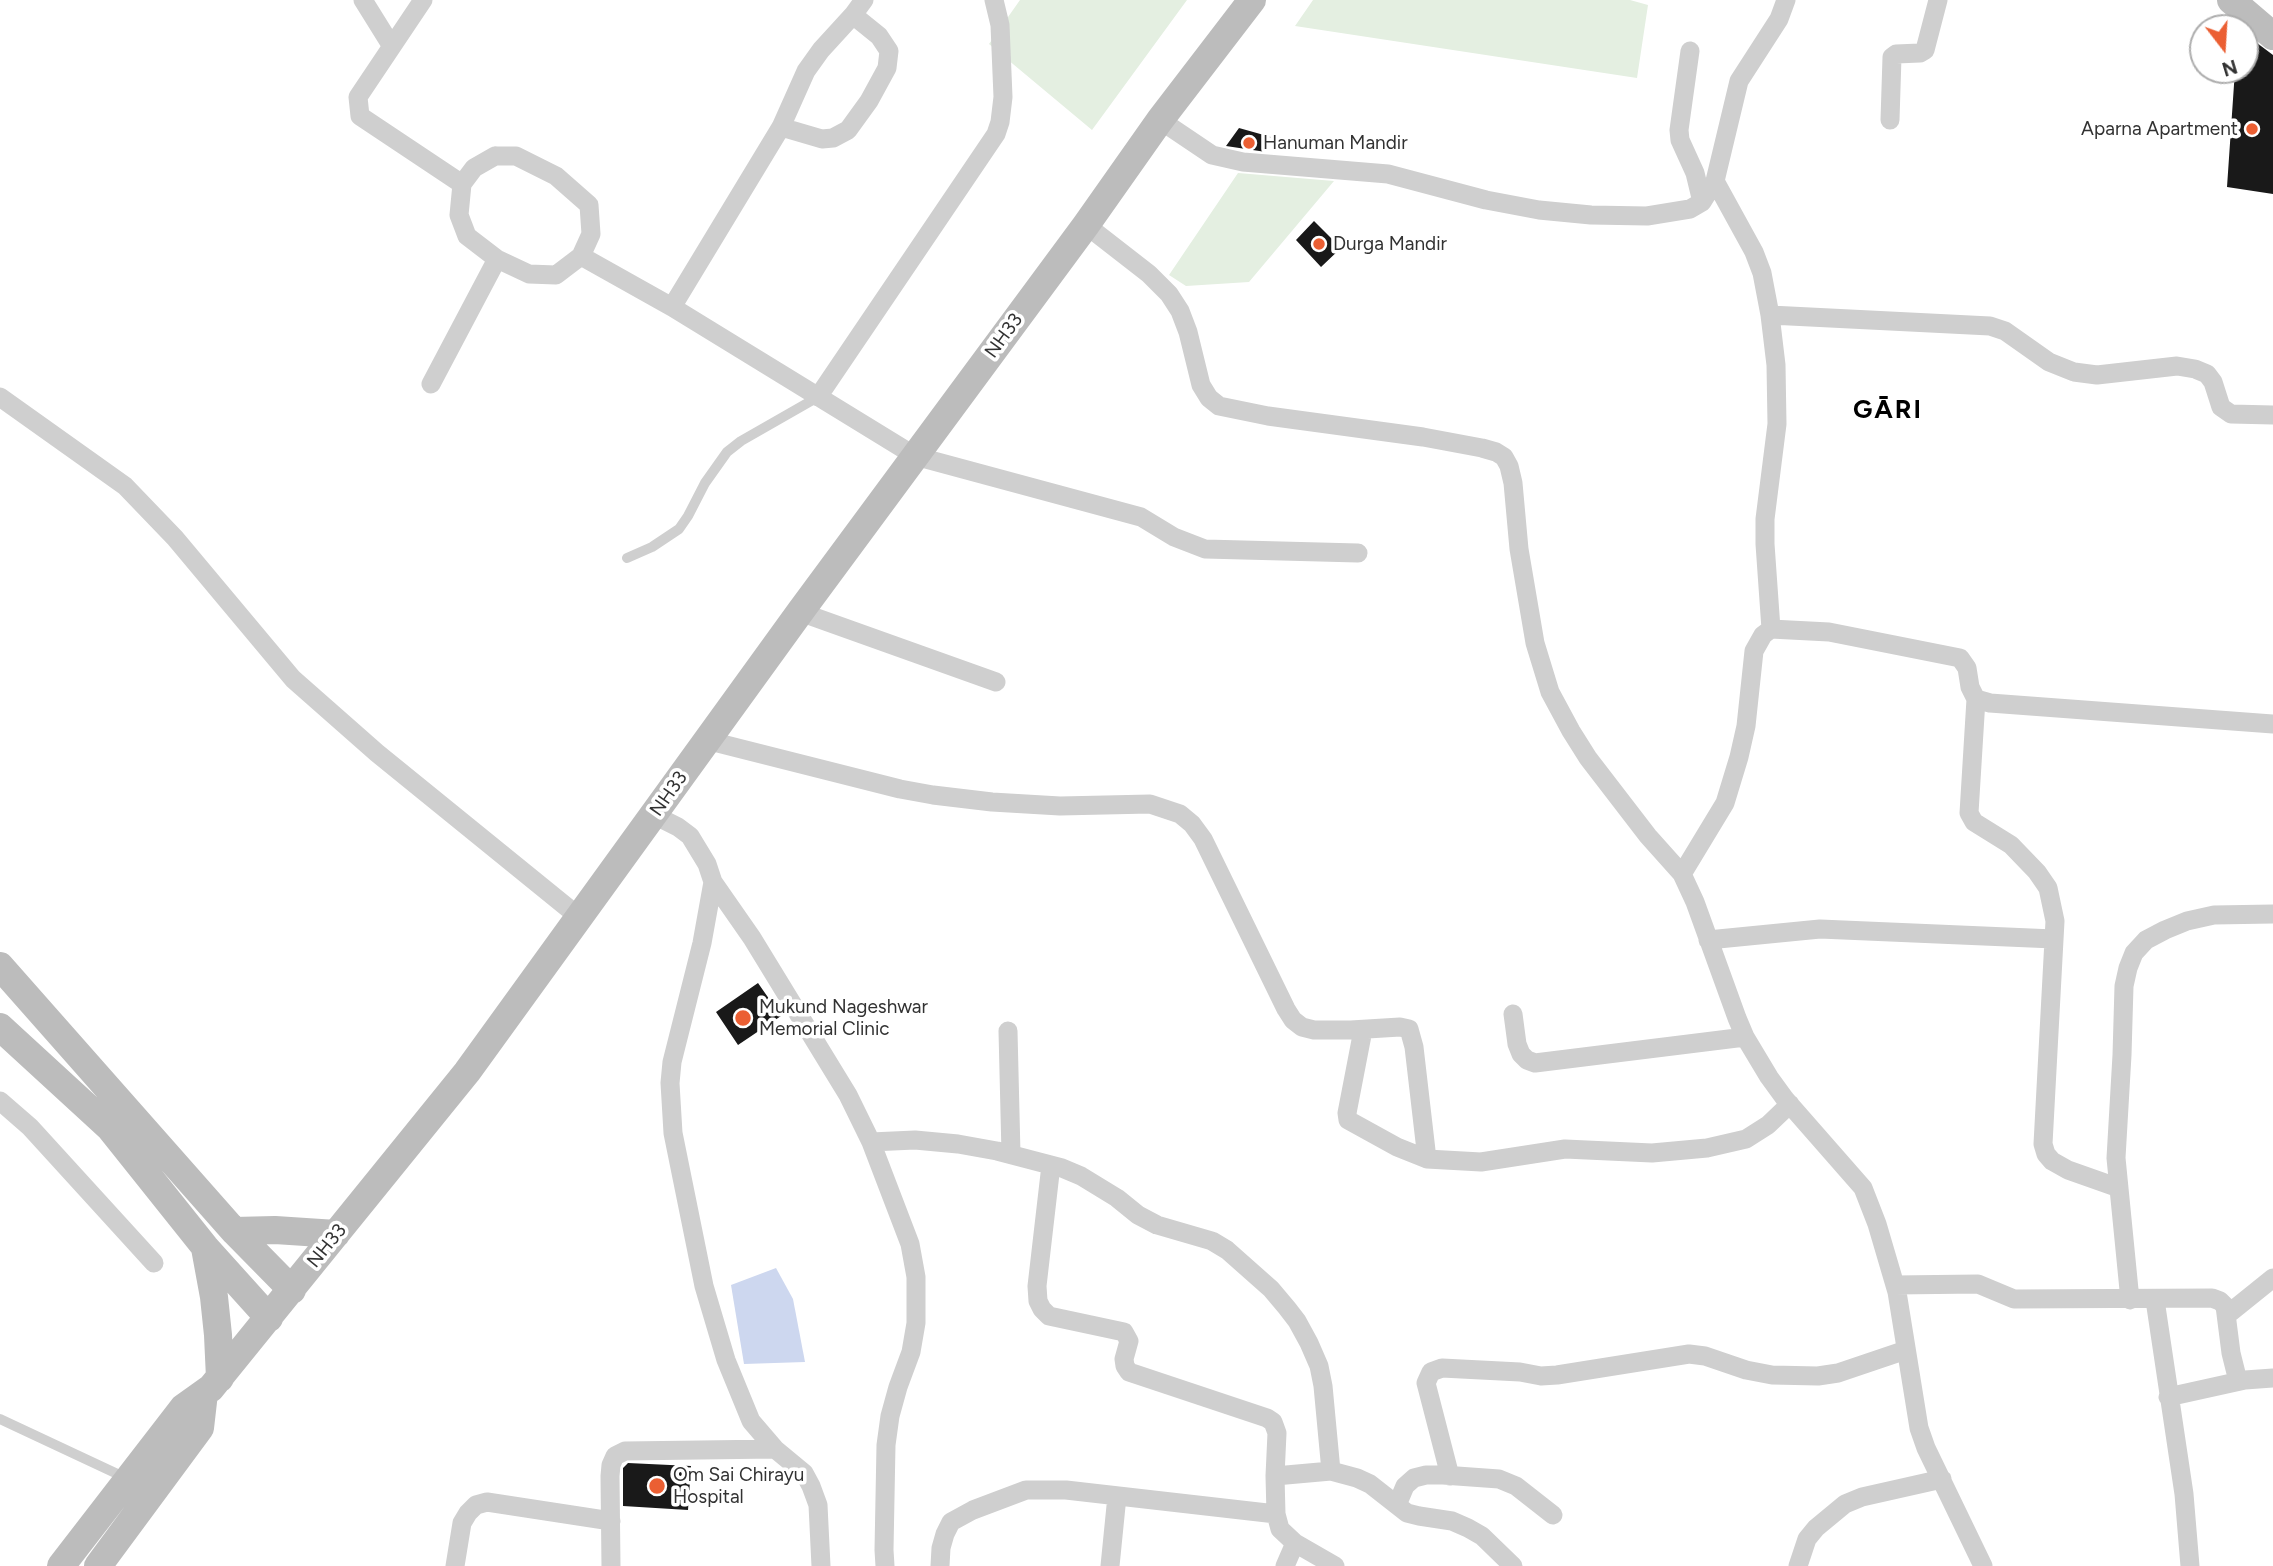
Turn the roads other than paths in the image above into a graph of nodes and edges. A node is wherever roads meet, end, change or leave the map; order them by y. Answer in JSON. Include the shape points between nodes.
{"nodes":[{"id":1,"x":363,"y":0,"type":"edge"},
{"id":2,"x":423,"y":0,"type":"edge"},
{"id":3,"x":994,"y":0,"type":"edge"},
{"id":4,"x":1252,"y":0,"type":"edge"},
{"id":5,"x":1786,"y":0,"type":"edge"},
{"id":6,"x":1938,"y":0,"type":"edge"},
{"id":7,"x":2231,"y":0,"type":"edge"},
{"id":8,"x":858,"y":8,"type":"edge"},
{"id":9,"x":2273,"y":36,"type":"edge"},
{"id":10,"x":391,"y":45,"type":"junction"},
{"id":11,"x":1690,"y":51,"type":"dead end"},
{"id":12,"x":1160,"y":120,"type":"junction"},
{"id":13,"x":1890,"y":120,"type":"dead end"},
{"id":14,"x":781,"y":127,"type":"junction"},
{"id":15,"x":1715,"y":181,"type":"junction"},
{"id":16,"x":462,"y":184,"type":"junction"},
{"id":17,"x":1702,"y":202,"type":"junction"},
{"id":18,"x":1086,"y":225,"type":"junction"},
{"id":19,"x":581,"y":256,"type":"junction"},
{"id":20,"x":497,"y":259,"type":"junction"},
{"id":21,"x":672,"y":307,"type":"junction"},
{"id":22,"x":1770,"y":315,"type":"junction"},
{"id":23,"x":431,"y":384,"type":"dead end"},
{"id":24,"x":0,"y":397,"type":"edge"},
{"id":25,"x":818,"y":397,"type":"junction"},
{"id":26,"x":2273,"y":415,"type":"edge"},
{"id":27,"x":915,"y":456,"type":"junction"},
{"id":28,"x":1358,"y":553,"type":"dead end"},
{"id":29,"x":627,"y":558,"type":"dead end"},
{"id":30,"x":800,"y":612,"type":"junction"},
{"id":31,"x":1771,"y":629,"type":"junction"},
{"id":32,"x":996,"y":682,"type":"dead end"},
{"id":33,"x":1976,"y":699,"type":"junction"},
{"id":34,"x":2273,"y":724,"type":"edge"},
{"id":35,"x":706,"y":740,"type":"junction"},
{"id":36,"x":654,"y":815,"type":"junction"},
{"id":37,"x":1682,"y":874,"type":"junction"},
{"id":38,"x":713,"y":882,"type":"junction"},
{"id":39,"x":2273,"y":914,"type":"edge"},
{"id":40,"x":579,"y":917,"type":"junction"},
{"id":41,"x":2054,"y":939,"type":"junction"},
{"id":42,"x":1707,"y":940,"type":"junction"},
{"id":43,"x":0,"y":966,"type":"edge"},
{"id":44,"x":1513,"y":1014,"type":"dead end"},
{"id":45,"x":0,"y":1027,"type":"edge"},
{"id":46,"x":1363,"y":1030,"type":"junction"},
{"id":47,"x":1008,"y":1031,"type":"dead end"},
{"id":48,"x":1745,"y":1037,"type":"junction"},
{"id":49,"x":0,"y":1101,"type":"edge"},
{"id":50,"x":1790,"y":1104,"type":"junction"},
{"id":51,"x":871,"y":1142,"type":"junction"},
{"id":52,"x":1010,"y":1154,"type":"junction"},
{"id":53,"x":1427,"y":1159,"type":"junction"},
{"id":54,"x":1051,"y":1165,"type":"junction"},
{"id":55,"x":2119,"y":1188,"type":"junction"},
{"id":56,"x":234,"y":1231,"type":"junction"},
{"id":57,"x":336,"y":1234,"type":"junction"},
{"id":58,"x":205,"y":1247,"type":"junction"},
{"id":59,"x":154,"y":1263,"type":"dead end"},
{"id":60,"x":2273,"y":1278,"type":"edge"},
{"id":61,"x":1895,"y":1285,"type":"junction"},
{"id":62,"x":292,"y":1290,"type":"junction"},
{"id":63,"x":2130,"y":1300,"type":"junction"},
{"id":64,"x":2155,"y":1300,"type":"junction"},
{"id":65,"x":2227,"y":1315,"type":"junction"},
{"id":66,"x":269,"y":1318,"type":"junction"},
{"id":67,"x":1906,"y":1350,"type":"junction"},
{"id":68,"x":2273,"y":1378,"type":"edge"},
{"id":69,"x":2238,"y":1381,"type":"junction"},
{"id":70,"x":212,"y":1385,"type":"junction"},
{"id":71,"x":2168,"y":1397,"type":"junction"},
{"id":72,"x":0,"y":1419,"type":"edge"},
{"id":73,"x":775,"y":1449,"type":"junction"},
{"id":74,"x":1331,"y":1471,"type":"junction"},
{"id":75,"x":1275,"y":1476,"type":"junction"},
{"id":76,"x":1450,"y":1476,"type":"junction"},
{"id":77,"x":1942,"y":1479,"type":"junction"},
{"id":78,"x":129,"y":1480,"type":"junction"},
{"id":79,"x":1117,"y":1496,"type":"junction"},
{"id":80,"x":1397,"y":1505,"type":"junction"},
{"id":81,"x":1276,"y":1514,"type":"junction"},
{"id":82,"x":1553,"y":1515,"type":"dead end"},
{"id":83,"x":611,"y":1521,"type":"junction"},
{"id":84,"x":1295,"y":1543,"type":"junction"},
{"id":85,"x":61,"y":1566,"type":"edge"},
{"id":86,"x":98,"y":1566,"type":"edge"},
{"id":87,"x":456,"y":1566,"type":"edge"},
{"id":88,"x":611,"y":1566,"type":"edge"},
{"id":89,"x":821,"y":1566,"type":"edge"},
{"id":90,"x":885,"y":1566,"type":"edge"},
{"id":91,"x":940,"y":1566,"type":"edge"},
{"id":92,"x":1110,"y":1566,"type":"edge"},
{"id":93,"x":1285,"y":1566,"type":"edge"},
{"id":94,"x":1335,"y":1566,"type":"edge"},
{"id":95,"x":1513,"y":1566,"type":"edge"},
{"id":96,"x":1798,"y":1566,"type":"edge"},
{"id":97,"x":1983,"y":1566,"type":"edge"},
{"id":98,"x":2190,"y":1566,"type":"edge"}],
"edges":[{"from":1,"to":10,"type":"street"},
{"from":2,"to":10,"type":"street"},
{"from":3,"to":25,"type":"street","via":[[1000,25],[1003,97],[996,134]]},
{"from":4,"to":12,"type":"main road","name":"NH33"},
{"from":5,"to":15,"type":"street","via":[[1779,19],[1739,80]]},
{"from":6,"to":13,"type":"street","via":[[1925,50],[1892,57]]},
{"from":7,"to":9,"type":"main road"},
{"from":8,"to":14,"type":"street","via":[[806,71]]},
{"from":8,"to":14,"type":"street","via":[[889,51],[887,68],[869,101],[848,130],[833,138]]},
{"from":10,"to":16,"type":"street","via":[[358,97],[360,116]]},
{"from":11,"to":17,"type":"street","via":[[1679,140],[1695,173]]},
{"from":12,"to":17,"type":"street","via":[[1212,155],[1244,162],[1388,174],[1539,210],[1647,216],[1690,209]]},
{"from":12,"to":18,"type":"main road","name":"NH33"},
{"from":14,"to":21,"type":"street"},
{"from":15,"to":17,"type":"street"},
{"from":15,"to":22,"type":"street","via":[[1754,252]]},
{"from":16,"to":19,"type":"street","via":[[474,168],[495,156],[516,156],[556,176],[589,205],[592,234]]},
{"from":16,"to":20,"type":"street","via":[[459,215],[467,236]]},
{"from":18,"to":27,"type":"main road","name":"NH33"},
{"from":18,"to":37,"type":"street","via":[[1169,294],[1188,332],[1201,385],[1219,405],[1423,437],[1504,457],[1513,483],[1535,643],[1550,692],[1588,758]]},
{"from":19,"to":20,"type":"street","via":[[556,275],[529,274]]},
{"from":19,"to":21,"type":"street"},
{"from":20,"to":23,"type":"street"},
{"from":21,"to":25,"type":"street"},
{"from":22,"to":26,"type":"street","via":[[1990,327],[2006,331],[2049,362],[2074,372],[2195,369],[2207,374],[2221,407],[2231,414]]},
{"from":22,"to":31,"type":"street","via":[[1777,424],[1765,519]]},
{"from":24,"to":40,"type":"street","via":[[125,486],[175,538],[293,679]]},
{"from":25,"to":27,"type":"street"},
{"from":25,"to":29,"type":"lane","via":[[727,452],[679,529]]},
{"from":27,"to":28,"type":"street","via":[[1141,517],[1205,550]]},
{"from":27,"to":30,"type":"main road","name":"NH33"},
{"from":30,"to":32,"type":"street"},
{"from":30,"to":35,"type":"main road","name":"NH33"},
{"from":31,"to":33,"type":"street","via":[[1829,632],[1961,658]]},
{"from":31,"to":37,"type":"street","via":[[1754,651],[1746,726],[1725,803]]},
{"from":33,"to":34,"type":"street"},
{"from":33,"to":41,"type":"street","via":[[1969,813],[1974,822],[2011,845],[2048,888]]},
{"from":35,"to":36,"type":"main road","name":"NH33"},
{"from":35,"to":46,"type":"street","via":[[900,789],[992,802],[1150,804],[1180,814],[1203,839],[1293,1020],[1314,1030]]},
{"from":36,"to":38,"type":"street","via":[[690,836]]},
{"from":36,"to":40,"type":"main road","name":"NH33"},
{"from":37,"to":42,"type":"street"},
{"from":38,"to":51,"type":"street","via":[[838,1077]]},
{"from":38,"to":73,"type":"street","via":[[672,1062],[673,1133],[704,1286],[726,1360],[751,1421]]},
{"from":39,"to":55,"type":"street","via":[[2214,915],[2187,921],[2146,940],[2134,953],[2124,986],[2116,1145]]},
{"from":40,"to":57,"type":"main road","name":"NH33","via":[[467,1072]]},
{"from":41,"to":42,"type":"street","via":[[1820,929]]},
{"from":41,"to":55,"type":"street","via":[[2043,1144],[2052,1161]]},
{"from":42,"to":48,"type":"street"},
{"from":43,"to":56,"type":"main road"},
{"from":44,"to":48,"type":"street","via":[[1521,1054],[1535,1063]]},
{"from":45,"to":58,"type":"main road","via":[[110,1128]]},
{"from":46,"to":53,"type":"street","via":[[1409,1029]]},
{"from":46,"to":53,"type":"street","via":[[1348,1121]]},
{"from":47,"to":52,"type":"street"},
{"from":48,"to":50,"type":"street"},
{"from":49,"to":59,"type":"street","via":[[30,1127]]},
{"from":50,"to":53,"type":"street","via":[[1746,1139],[1707,1148],[1653,1153],[1565,1149],[1481,1162]]},
{"from":50,"to":61,"type":"street","via":[[1863,1188]]},
{"from":51,"to":52,"type":"street","via":[[925,1141]]},
{"from":51,"to":90,"type":"street","via":[[910,1244],[917,1301],[911,1352],[890,1416],[886,1445]]},
{"from":52,"to":54,"type":"street"},
{"from":54,"to":74,"type":"street","via":[[1081,1176],[1157,1225],[1212,1241],[1271,1289],[1297,1321],[1319,1366]]},
{"from":54,"to":75,"type":"street","via":[[1037,1286],[1042,1309],[1058,1319],[1124,1332],[1129,1341],[1125,1366],[1135,1376],[1273,1422],[1277,1433]]},
{"from":55,"to":63,"type":"street"},
{"from":56,"to":57,"type":"main road"},
{"from":56,"to":62,"type":"main road"},
{"from":57,"to":62,"type":"main road","name":"NH33"},
{"from":58,"to":66,"type":"main road"},
{"from":58,"to":70,"type":"main road","via":[[214,1297]]},
{"from":60,"to":65,"type":"street"},
{"from":61,"to":63,"type":"street","via":[[1978,1284],[2014,1299]]},
{"from":61,"to":67,"type":"street"},
{"from":62,"to":66,"type":"main road","name":"NH33"},
{"from":63,"to":64,"type":"street"},
{"from":64,"to":65,"type":"street","via":[[2212,1298],[2225,1306]]},
{"from":64,"to":71,"type":"street"},
{"from":65,"to":69,"type":"street"},
{"from":66,"to":70,"type":"main road","name":"NH33"},
{"from":67,"to":76,"type":"street","via":[[1818,1376],[1772,1375],[1689,1354],[1541,1376],[1442,1368],[1431,1372],[1426,1383]]},
{"from":67,"to":77,"type":"street","via":[[1919,1428]]},
{"from":68,"to":69,"type":"street"},
{"from":69,"to":71,"type":"street"},
{"from":70,"to":78,"type":"main road","name":"NH33","via":[[183,1408]]},
{"from":70,"to":86,"type":"main road","via":[[200,1428]]},
{"from":71,"to":98,"type":"street"},
{"from":72,"to":78,"type":"lane"},
{"from":73,"to":83,"type":"street","via":[[625,1451],[615,1456],[611,1465]]},
{"from":73,"to":89,"type":"street","via":[[804,1473],[811,1486],[818,1505]]},
{"from":74,"to":75,"type":"street"},
{"from":74,"to":80,"type":"street","via":[[1370,1484]]},
{"from":75,"to":81,"type":"street"},
{"from":76,"to":80,"type":"street","via":[[1415,1478],[1405,1486]]},
{"from":76,"to":82,"type":"street","via":[[1499,1479],[1516,1486]]},
{"from":77,"to":96,"type":"street","via":[[1845,1504],[1807,1539]]},
{"from":77,"to":97,"type":"street"},
{"from":78,"to":85,"type":"main road","name":"NH33"},
{"from":79,"to":81,"type":"street"},
{"from":79,"to":91,"type":"street","via":[[1026,1490],[973,1510],[951,1522]]},
{"from":79,"to":92,"type":"street"},
{"from":80,"to":95,"type":"street","via":[[1419,1517],[1468,1528]]},
{"from":81,"to":84,"type":"street","via":[[1280,1529]]},
{"from":83,"to":87,"type":"street","via":[[487,1502],[476,1505],[462,1523]]},
{"from":83,"to":88,"type":"street"},
{"from":84,"to":93,"type":"street"},
{"from":84,"to":94,"type":"street"}]}
